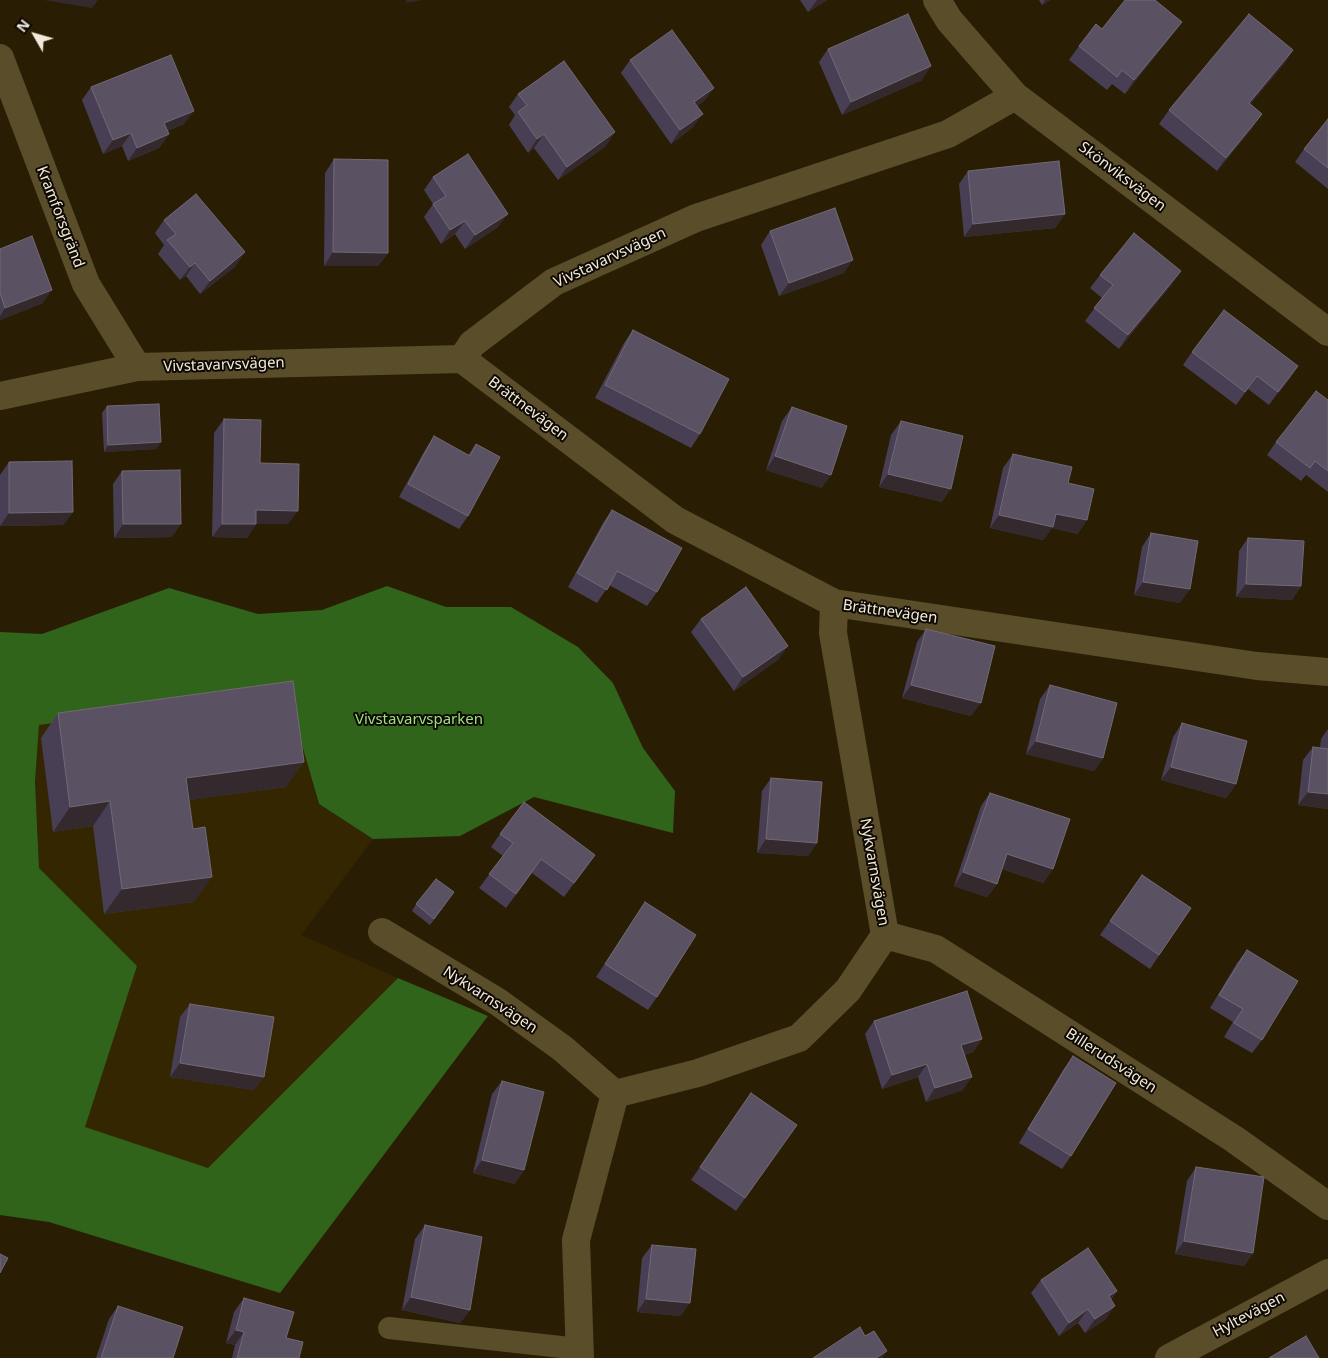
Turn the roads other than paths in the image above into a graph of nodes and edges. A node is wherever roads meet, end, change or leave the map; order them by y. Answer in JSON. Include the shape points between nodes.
{"nodes":[{"id":1,"x":937,"y":0,"type":"edge"},
{"id":2,"x":0,"y":58,"type":"edge"},
{"id":3,"x":1014,"y":96,"type":"junction"},
{"id":4,"x":1328,"y":332,"type":"edge"},
{"id":5,"x":462,"y":359,"type":"junction"},
{"id":6,"x":137,"y":368,"type":"junction"},
{"id":7,"x":0,"y":396,"type":"edge"},
{"id":8,"x":834,"y":603,"type":"junction"},
{"id":9,"x":1328,"y":672,"type":"edge"},
{"id":10,"x":382,"y":932,"type":"dead end"},
{"id":11,"x":884,"y":935,"type":"junction"},
{"id":12,"x":615,"y":1094,"type":"junction"},
{"id":13,"x":1328,"y":1206,"type":"edge"},
{"id":14,"x":1328,"y":1273,"type":"edge"},
{"id":15,"x":390,"y":1328,"type":"dead end"},
{"id":16,"x":580,"y":1354,"type":"edge"},
{"id":17,"x":1169,"y":1358,"type":"edge"}],
"edges":[{"from":1,"to":3,"type":"street","name":"Skönviksvägen","via":[[948,20]]},
{"from":2,"to":6,"type":"street","name":"Kramforsgränd","via":[[86,284]]},
{"from":3,"to":4,"type":"street","name":"Skönviksvägen"},
{"from":3,"to":5,"type":"street","name":"Vivstavarvsvägen","via":[[948,134],[696,218],[554,282],[472,344]]},
{"from":5,"to":6,"type":"street","name":"Vivstavarvsvägen"},
{"from":5,"to":8,"type":"street","name":"Brättnevägen","via":[[675,520]]},
{"from":6,"to":7,"type":"street","name":"Vivstavarvsvägen"},
{"from":8,"to":9,"type":"street","name":"Brättnevägen","via":[[1247,664]]},
{"from":8,"to":11,"type":"street","name":"Nykvarnsvägen","via":[[834,633]]},
{"from":10,"to":12,"type":"street","name":"Nykvarnsvägen","via":[[498,1002],[562,1048]]},
{"from":11,"to":12,"type":"street","name":"Nykvarnsvägen","via":[[848,990],[799,1038],[698,1073]]},
{"from":11,"to":13,"type":"street","name":"Billerudsvägen","via":[[936,949],[1234,1139]]},
{"from":12,"to":16,"type":"street","via":[[576,1240]]},
{"from":14,"to":17,"type":"street","name":"Hyltevägen"},
{"from":15,"to":16,"type":"lane"}]}
